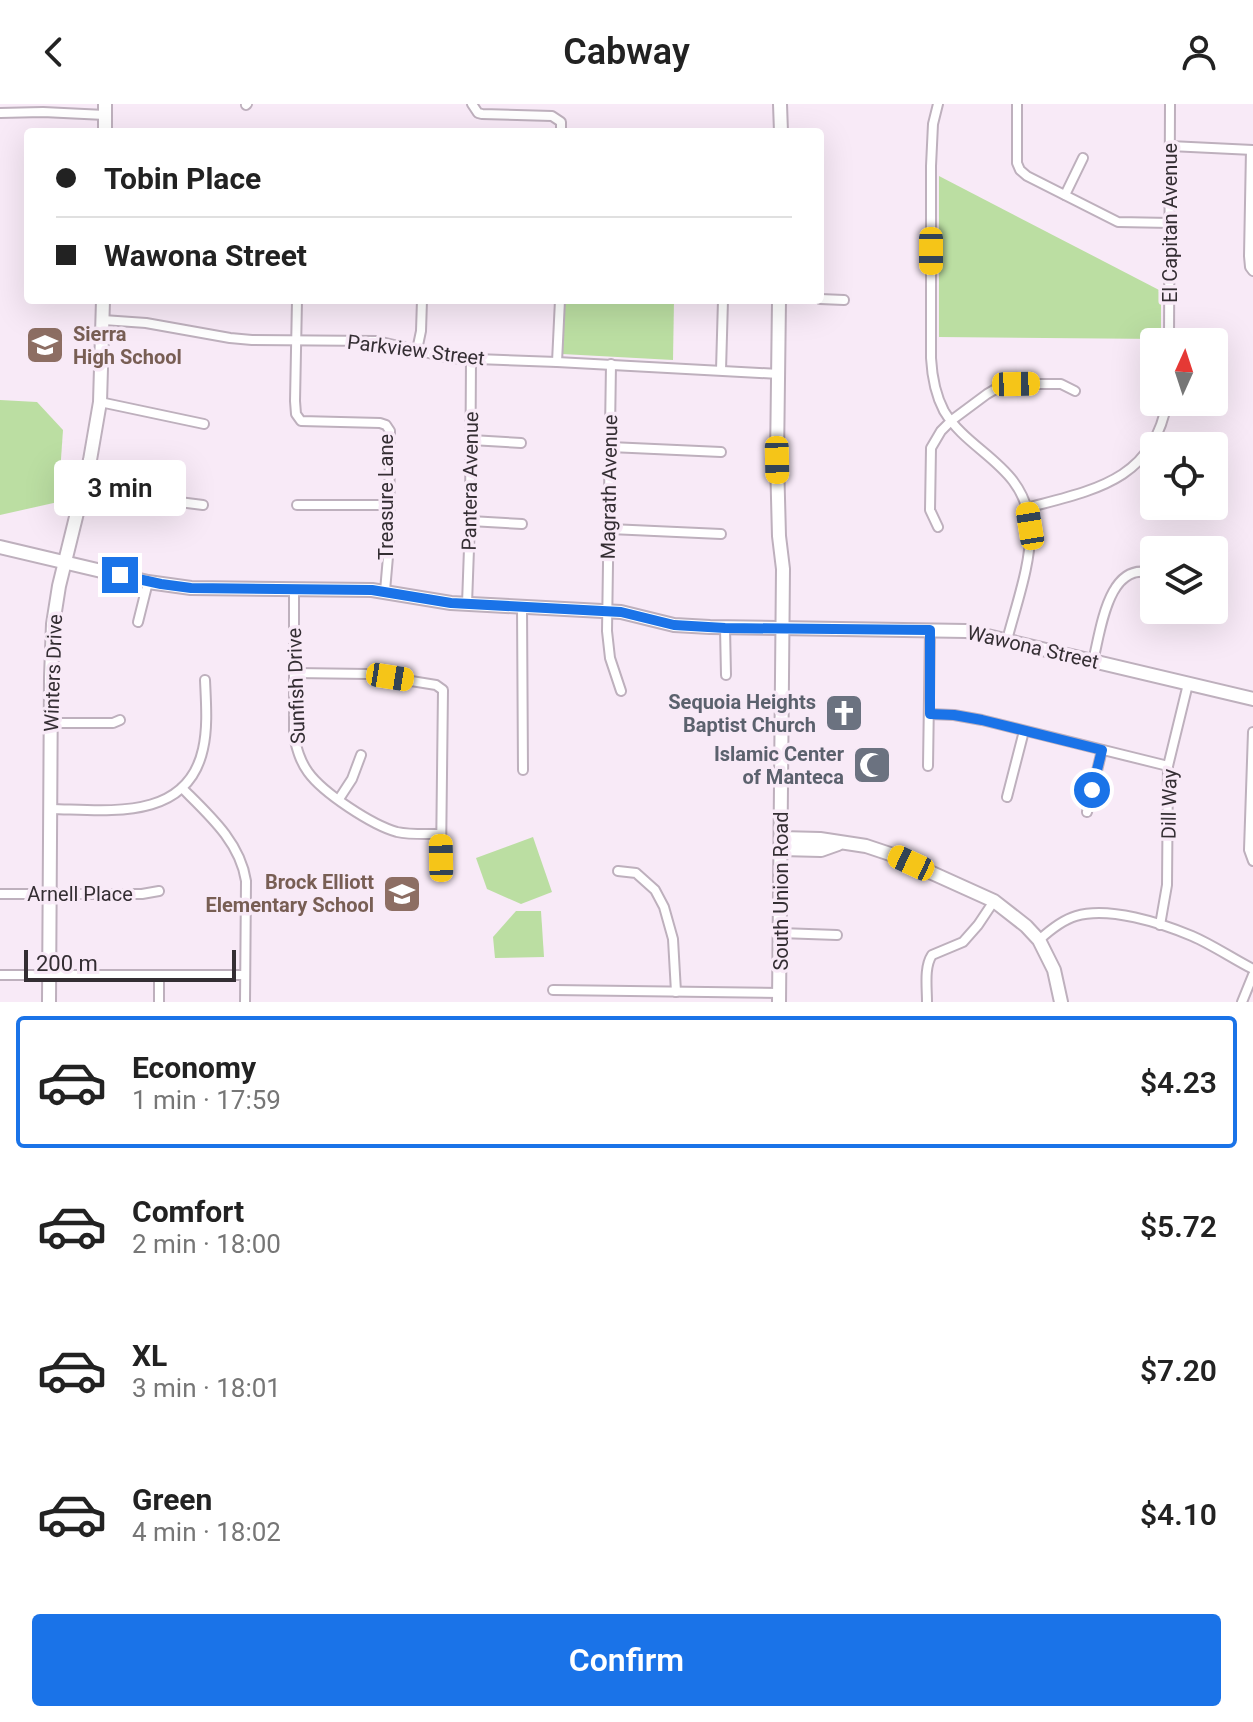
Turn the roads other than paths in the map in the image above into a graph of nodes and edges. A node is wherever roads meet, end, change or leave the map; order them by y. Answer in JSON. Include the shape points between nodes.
{"nodes":[{"id":1,"x":472,"y":104,"type":"edge"},
{"id":2,"x":780,"y":104,"type":"edge"},
{"id":3,"x":938,"y":104,"type":"edge"},
{"id":4,"x":1017,"y":104,"type":"edge"},
{"id":5,"x":1170,"y":104,"type":"edge"},
{"id":6,"x":105,"y":110,"type":"edge"},
{"id":7,"x":0,"y":113,"type":"edge"},
{"id":8,"x":561,"y":128,"type":"edge"},
{"id":9,"x":781,"y":128,"type":"edge"},
{"id":10,"x":1170,"y":146,"type":"junction"},
{"id":11,"x":1252,"y":150,"type":"edge"},
{"id":12,"x":1083,"y":158,"type":"dead end"},
{"id":13,"x":1065,"y":195,"type":"junction"},
{"id":14,"x":1170,"y":223,"type":"junction"},
{"id":15,"x":1253,"y":271,"type":"edge"},
{"id":16,"x":824,"y":299,"type":"edge"},
{"id":17,"x":844,"y":300,"type":"dead end"},
{"id":18,"x":103,"y":304,"type":"edge"},
{"id":19,"x":297,"y":304,"type":"edge"},
{"id":20,"x":422,"y":304,"type":"edge"},
{"id":21,"x":560,"y":304,"type":"edge"},
{"id":22,"x":723,"y":304,"type":"edge"},
{"id":23,"x":779,"y":304,"type":"edge"},
{"id":24,"x":103,"y":320,"type":"junction"},
{"id":25,"x":1169,"y":328,"type":"edge"},
{"id":26,"x":297,"y":340,"type":"junction"},
{"id":27,"x":417,"y":350,"type":"junction"},
{"id":28,"x":471,"y":359,"type":"junction"},
{"id":29,"x":557,"y":362,"type":"junction"},
{"id":30,"x":611,"y":364,"type":"junction"},
{"id":31,"x":721,"y":370,"type":"junction"},
{"id":32,"x":779,"y":374,"type":"junction"},
{"id":33,"x":1075,"y":391,"type":"dead end"},
{"id":34,"x":100,"y":402,"type":"junction"},
{"id":35,"x":952,"y":420,"type":"junction"},
{"id":36,"x":204,"y":424,"type":"dead end"},
{"id":37,"x":471,"y":440,"type":"junction"},
{"id":38,"x":521,"y":443,"type":"dead end"},
{"id":39,"x":610,"y":447,"type":"junction"},
{"id":40,"x":721,"y":452,"type":"dead end"},
{"id":41,"x":1140,"y":461,"type":"edge"},
{"id":42,"x":84,"y":482,"type":"junction"},
{"id":43,"x":203,"y":505,"type":"dead end"},
{"id":44,"x":297,"y":505,"type":"dead end"},
{"id":45,"x":389,"y":505,"type":"junction"},
{"id":46,"x":1027,"y":508,"type":"junction"},
{"id":47,"x":470,"y":521,"type":"junction"},
{"id":48,"x":522,"y":524,"type":"dead end"},
{"id":49,"x":938,"y":527,"type":"dead end"},
{"id":50,"x":610,"y":529,"type":"junction"},
{"id":51,"x":721,"y":534,"type":"dead end"},
{"id":52,"x":0,"y":547,"type":"edge"},
{"id":53,"x":65,"y":562,"type":"junction"},
{"id":54,"x":1140,"y":571,"type":"edge"},
{"id":55,"x":148,"y":582,"type":"junction"},
{"id":56,"x":294,"y":589,"type":"junction"},
{"id":57,"x":385,"y":591,"type":"junction"},
{"id":58,"x":467,"y":604,"type":"junction"},
{"id":59,"x":522,"y":607,"type":"junction"},
{"id":60,"x":606,"y":611,"type":"junction"},
{"id":61,"x":138,"y":622,"type":"dead end"},
{"id":62,"x":725,"y":628,"type":"junction"},
{"id":63,"x":782,"y":629,"type":"junction"},
{"id":64,"x":930,"y":630,"type":"junction"},
{"id":65,"x":1007,"y":640,"type":"junction"},
{"id":66,"x":1093,"y":661,"type":"junction"},
{"id":67,"x":295,"y":673,"type":"junction"},
{"id":68,"x":726,"y":675,"type":"dead end"},
{"id":69,"x":205,"y":680,"type":"dead end"},
{"id":70,"x":1188,"y":684,"type":"junction"},
{"id":71,"x":621,"y":691,"type":"dead end"},
{"id":72,"x":1253,"y":699,"type":"edge"},
{"id":73,"x":930,"y":714,"type":"junction"},
{"id":74,"x":120,"y":720,"type":"dead end"},
{"id":75,"x":51,"y":723,"type":"junction"},
{"id":76,"x":1024,"y":731,"type":"junction"},
{"id":77,"x":1253,"y":732,"type":"edge"},
{"id":78,"x":1102,"y":750,"type":"junction"},
{"id":79,"x":361,"y":755,"type":"dead end"},
{"id":80,"x":928,"y":766,"type":"dead end"},
{"id":81,"x":1168,"y":766,"type":"junction"},
{"id":82,"x":523,"y":770,"type":"dead end"},
{"id":83,"x":182,"y":788,"type":"junction"},
{"id":84,"x":1007,"y":797,"type":"dead end"},
{"id":85,"x":339,"y":799,"type":"junction"},
{"id":86,"x":51,"y":809,"type":"junction"},
{"id":87,"x":1087,"y":812,"type":"dead end"},
{"id":88,"x":441,"y":834,"type":"junction"},
{"id":89,"x":781,"y":844,"type":"junction"},
{"id":90,"x":441,"y":858,"type":"dead end"},
{"id":91,"x":1253,"y":861,"type":"edge"},
{"id":92,"x":618,"y":871,"type":"dead end"},
{"id":93,"x":159,"y":891,"type":"dead end"},
{"id":94,"x":0,"y":894,"type":"edge"},
{"id":95,"x":50,"y":895,"type":"junction"},
{"id":96,"x":994,"y":901,"type":"junction"},
{"id":97,"x":1160,"y":925,"type":"junction"},
{"id":98,"x":780,"y":933,"type":"junction"},
{"id":99,"x":837,"y":935,"type":"dead end"},
{"id":100,"x":1039,"y":940,"type":"junction"},
{"id":101,"x":1253,"y":972,"type":"edge"},
{"id":102,"x":0,"y":975,"type":"edge"},
{"id":103,"x":50,"y":975,"type":"junction"},
{"id":104,"x":159,"y":975,"type":"junction"},
{"id":105,"x":245,"y":975,"type":"junction"},
{"id":106,"x":553,"y":990,"type":"dead end"},
{"id":107,"x":676,"y":992,"type":"junction"},
{"id":108,"x":780,"y":998,"type":"edge"},
{"id":109,"x":49,"y":1002,"type":"edge"},
{"id":110,"x":159,"y":1002,"type":"edge"},
{"id":111,"x":245,"y":1002,"type":"edge"},
{"id":112,"x":927,"y":1002,"type":"edge"},
{"id":113,"x":1061,"y":1002,"type":"edge"},
{"id":114,"x":1242,"y":1002,"type":"edge"}],
"edges":[{"from":1,"to":8,"type":"street","via":[[482,114],[546,115],[558,119]]},
{"from":2,"to":9,"type":"street"},
{"from":3,"to":35,"type":"street","via":[[931,166],[931,358],[939,399]]},
{"from":4,"to":13,"type":"street","via":[[1020,170]]},
{"from":5,"to":10,"type":"street","name":"El Capitan Avenue"},
{"from":6,"to":7,"type":"street"},
{"from":10,"to":11,"type":"street"},
{"from":10,"to":14,"type":"street","name":"El Capitan Avenue"},
{"from":11,"to":15,"type":"street"},
{"from":12,"to":13,"type":"street"},
{"from":13,"to":14,"type":"street","via":[[1118,222]]},
{"from":14,"to":25,"type":"street","name":"El Capitan Avenue"},
{"from":16,"to":17,"type":"street"},
{"from":18,"to":24,"type":"street","name":"Winters Drive"},
{"from":19,"to":26,"type":"street"},
{"from":20,"to":27,"type":"street"},
{"from":21,"to":29,"type":"street"},
{"from":22,"to":31,"type":"street"},
{"from":23,"to":32,"type":"street","name":"South Union Road"},
{"from":24,"to":26,"type":"street","name":"Parkview Street","via":[[241,339]]},
{"from":24,"to":34,"type":"street","name":"Winters Drive"},
{"from":26,"to":27,"type":"street","name":"Parkview Street","via":[[377,341]]},
{"from":26,"to":45,"type":"street","name":"Treasure Lane","via":[[296,414],[305,422],[386,425]]},
{"from":27,"to":28,"type":"street","name":"Parkview Street"},
{"from":28,"to":29,"type":"street","name":"Parkview Street"},
{"from":28,"to":37,"type":"street","name":"Pantera Avenue"},
{"from":29,"to":30,"type":"street","name":"Parkview Street"},
{"from":30,"to":31,"type":"street","name":"Parkview Street"},
{"from":30,"to":39,"type":"street","name":"Magrath Avenue"},
{"from":31,"to":32,"type":"street","name":"Parkview Street"},
{"from":32,"to":63,"type":"street","name":"South Union Road"},
{"from":33,"to":35,"type":"street","via":[[1061,384],[999,387]]},
{"from":34,"to":36,"type":"street"},
{"from":34,"to":42,"type":"street","name":"Winters Drive"},
{"from":35,"to":46,"type":"street","via":[[1007,473]]},
{"from":35,"to":49,"type":"street","via":[[931,448],[930,510]]},
{"from":37,"to":38,"type":"street"},
{"from":37,"to":47,"type":"street","name":"Pantera Avenue"},
{"from":39,"to":40,"type":"street"},
{"from":39,"to":50,"type":"street","name":"Magrath Avenue"},
{"from":41,"to":46,"type":"street","via":[[1087,492]]},
{"from":42,"to":43,"type":"street"},
{"from":42,"to":53,"type":"street","name":"Winters Drive"},
{"from":44,"to":45,"type":"street"},
{"from":45,"to":57,"type":"street","name":"Treasure Lane"},
{"from":46,"to":65,"type":"street","via":[[1029,548]]},
{"from":47,"to":48,"type":"street"},
{"from":47,"to":58,"type":"street","name":"Pantera Avenue"},
{"from":50,"to":51,"type":"street"},
{"from":50,"to":60,"type":"street","name":"Magrath Avenue"},
{"from":52,"to":53,"type":"street","name":"Wawona Street"},
{"from":53,"to":55,"type":"street","name":"Wawona Street"},
{"from":53,"to":75,"type":"street","name":"Winters Drive","via":[[53,624]]},
{"from":54,"to":66,"type":"street","via":[[1114,589]]},
{"from":55,"to":56,"type":"street","name":"Wawona Street"},
{"from":55,"to":61,"type":"street"},
{"from":56,"to":57,"type":"street","name":"Wawona Street"},
{"from":56,"to":67,"type":"street","name":"Sunfish Drive"},
{"from":57,"to":58,"type":"street","name":"Wawona Street"},
{"from":58,"to":59,"type":"street","name":"Wawona Street"},
{"from":59,"to":60,"type":"street","name":"Wawona Street"},
{"from":59,"to":82,"type":"street"},
{"from":60,"to":62,"type":"street","name":"Wawona Street","via":[[674,625]]},
{"from":60,"to":71,"type":"street","name":"Magrath Avenue","via":[[610,658]]},
{"from":62,"to":63,"type":"street","name":"Wawona Street"},
{"from":62,"to":68,"type":"street"},
{"from":63,"to":64,"type":"street","name":"Wawona Street"},
{"from":63,"to":89,"type":"street","name":"South Union Road"},
{"from":64,"to":65,"type":"street","name":"Wawona Street"},
{"from":64,"to":73,"type":"street"},
{"from":65,"to":66,"type":"street","name":"Wawona Street"},
{"from":66,"to":70,"type":"street","name":"Wawona Street"},
{"from":67,"to":85,"type":"street","name":"Sunfish Drive","via":[[297,751],[308,772]]},
{"from":67,"to":88,"type":"street","via":[[368,674],[443,690]]},
{"from":69,"to":83,"type":"street","via":[[204,748]]},
{"from":70,"to":72,"type":"street","name":"Wawona Street"},
{"from":70,"to":81,"type":"street","name":"Dill Way"},
{"from":73,"to":76,"type":"street"},
{"from":73,"to":80,"type":"street"},
{"from":74,"to":75,"type":"street"},
{"from":75,"to":86,"type":"street","name":"Winters Drive"},
{"from":76,"to":78,"type":"street"},
{"from":76,"to":84,"type":"street"},
{"from":77,"to":91,"type":"street"},
{"from":78,"to":81,"type":"street"},
{"from":78,"to":87,"type":"street"},
{"from":79,"to":85,"type":"street"},
{"from":81,"to":97,"type":"street","name":"Dill Way","via":[[1167,885]]},
{"from":83,"to":86,"type":"street","via":[[139,809]]},
{"from":83,"to":105,"type":"street","via":[[227,837],[244,866]]},
{"from":85,"to":88,"type":"street","name":"Sunfish Drive","via":[[388,829]]},
{"from":86,"to":95,"type":"street","name":"Winters Drive"},
{"from":88,"to":90,"type":"street"},
{"from":89,"to":96,"type":"street","via":[[821,850],[841,843],[866,846]]},
{"from":89,"to":98,"type":"street","name":"South Union Road"},
{"from":92,"to":107,"type":"street","via":[[636,873],[664,907],[673,939]]},
{"from":93,"to":95,"type":"street","name":"Arnell Place"},
{"from":94,"to":95,"type":"street","name":"Arnell Place"},
{"from":95,"to":103,"type":"street","name":"Winters Drive"},
{"from":96,"to":100,"type":"street"},
{"from":96,"to":112,"type":"street","via":[[963,942],[929,958]]},
{"from":97,"to":100,"type":"street","via":[[1092,913],[1066,920]]},
{"from":97,"to":101,"type":"street","via":[[1193,937]]},
{"from":98,"to":99,"type":"street"},
{"from":98,"to":108,"type":"street","name":"South Union Road"},
{"from":100,"to":113,"type":"street","via":[[1054,970]]},
{"from":101,"to":114,"type":"street"},
{"from":102,"to":103,"type":"street"},
{"from":103,"to":104,"type":"street"},
{"from":103,"to":109,"type":"street","name":"Winters Drive"},
{"from":104,"to":105,"type":"street"},
{"from":104,"to":110,"type":"street"},
{"from":105,"to":111,"type":"street"},
{"from":106,"to":107,"type":"street"},
{"from":107,"to":108,"type":"street"}]}
